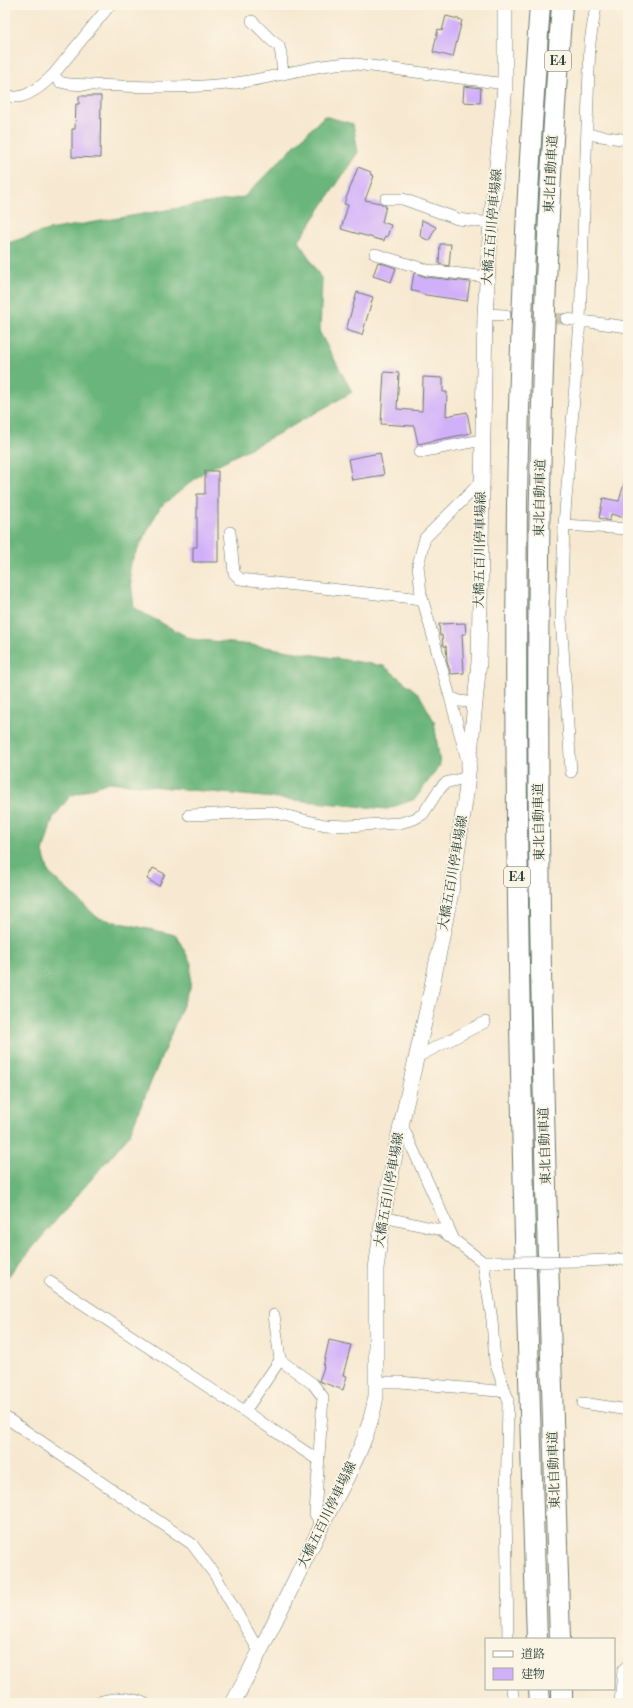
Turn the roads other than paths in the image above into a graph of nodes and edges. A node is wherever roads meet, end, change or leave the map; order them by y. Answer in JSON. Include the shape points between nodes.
{"nodes":[{"id":1,"x":110,"y":5,"type":"edge"},
{"id":2,"x":504,"y":5,"type":"edge"},
{"id":3,"x":533,"y":5,"type":"edge"},
{"id":4,"x":540,"y":5,"type":"edge"},
{"id":5,"x":562,"y":5,"type":"edge"},
{"id":6,"x":572,"y":5,"type":"edge"},
{"id":7,"x":596,"y":5,"type":"edge"},
{"id":8,"x":252,"y":21,"type":"dead end"},
{"id":9,"x":283,"y":74,"type":"junction"},
{"id":10,"x":53,"y":75,"type":"junction"},
{"id":11,"x":505,"y":84,"type":"junction"},
{"id":12,"x":5,"y":95,"type":"edge"},
{"id":13,"x":532,"y":116,"type":"junction"},
{"id":14,"x":553,"y":117,"type":"junction"},
{"id":15,"x":587,"y":134,"type":"junction"},
{"id":16,"x":628,"y":140,"type":"edge"},
{"id":17,"x":386,"y":199,"type":"dead end"},
{"id":18,"x":491,"y":223,"type":"junction"},
{"id":19,"x":375,"y":254,"type":"dead end"},
{"id":20,"x":487,"y":277,"type":"junction"},
{"id":21,"x":485,"y":314,"type":"junction"},
{"id":22,"x":505,"y":315,"type":"tunnel mouth"},
{"id":23,"x":566,"y":319,"type":"tunnel mouth"},
{"id":24,"x":580,"y":321,"type":"junction"},
{"id":25,"x":628,"y":327,"type":"edge"},
{"id":26,"x":482,"y":440,"type":"junction"},
{"id":27,"x":420,"y":452,"type":"dead end"},
{"id":28,"x":481,"y":482,"type":"junction"},
{"id":29,"x":564,"y":525,"type":"junction"},
{"id":30,"x":628,"y":529,"type":"edge"},
{"id":31,"x":230,"y":532,"type":"dead end"},
{"id":32,"x":422,"y":599,"type":"junction"},
{"id":33,"x":450,"y":697,"type":"junction"},
{"id":34,"x":475,"y":703,"type":"junction"},
{"id":35,"x":468,"y":772,"type":"junction"},
{"id":36,"x":571,"y":772,"type":"dead end"},
{"id":37,"x":189,"y":815,"type":"dead end"},
{"id":38,"x":485,"y":1022,"type":"dead end"},
{"id":39,"x":415,"y":1058,"type":"junction"},
{"id":40,"x":401,"y":1123,"type":"junction"},
{"id":41,"x":383,"y":1217,"type":"junction"},
{"id":42,"x":454,"y":1240,"type":"junction"},
{"id":43,"x":628,"y":1259,"type":"edge"},
{"id":44,"x":483,"y":1262,"type":"junction"},
{"id":45,"x":50,"y":1282,"type":"dead end"},
{"id":46,"x":274,"y":1315,"type":"dead end"},
{"id":47,"x":280,"y":1360,"type":"junction"},
{"id":48,"x":376,"y":1382,"type":"junction"},
{"id":49,"x":503,"y":1390,"type":"junction"},
{"id":50,"x":583,"y":1403,"type":"dead end"},
{"id":51,"x":628,"y":1410,"type":"edge"},
{"id":52,"x":245,"y":1412,"type":"junction"},
{"id":53,"x":5,"y":1417,"type":"edge"},
{"id":54,"x":318,"y":1460,"type":"junction"},
{"id":55,"x":322,"y":1526,"type":"junction"},
{"id":56,"x":508,"y":1638,"type":"edge"},
{"id":57,"x":537,"y":1638,"type":"edge"},
{"id":58,"x":560,"y":1638,"type":"edge"},
{"id":59,"x":260,"y":1653,"type":"junction"},
{"id":60,"x":628,"y":1665,"type":"edge"},
{"id":61,"x":512,"y":1690,"type":"edge"},
{"id":62,"x":539,"y":1690,"type":"edge"},
{"id":63,"x":562,"y":1690,"type":"edge"},
{"id":64,"x":95,"y":1703,"type":"edge"},
{"id":65,"x":144,"y":1703,"type":"edge"},
{"id":66,"x":233,"y":1703,"type":"edge"},
{"id":67,"x":514,"y":1703,"type":"edge"},
{"id":68,"x":540,"y":1703,"type":"edge"},
{"id":69,"x":562,"y":1703,"type":"edge"},
{"id":70,"x":620,"y":1703,"type":"edge"}],
"edges":[{"from":1,"to":10,"type":"street"},
{"from":2,"to":11,"type":"main road","name":"大橋五百川停車場線"},
{"from":3,"to":13,"type":"highway"},
{"from":4,"to":13,"type":"highway","name":"東北自動車道","number":"E4"},
{"from":5,"to":14,"type":"highway","name":"東北自動車道","number":"E4"},
{"from":6,"to":14,"type":"highway"},
{"from":7,"to":15,"type":"street","via":[[590,42]]},
{"from":8,"to":9,"type":"street","via":[[279,46]]},
{"from":9,"to":10,"type":"street","via":[[234,83],[175,87],[69,84],[60,82]]},
{"from":9,"to":11,"type":"street","via":[[327,64],[349,63]]},
{"from":10,"to":12,"type":"street","via":[[31,92],[18,97]]},
{"from":11,"to":18,"type":"main road","name":"大橋五百川停車場線"},
{"from":13,"to":57,"type":"highway","name":"東北自動車道","number":"E4","via":[[517,502],[516,716],[518,991]]},
{"from":14,"to":58,"type":"highway","name":"東北自動車道","number":"E4","via":[[540,494],[538,706],[541,990]]},
{"from":15,"to":16,"type":"street"},
{"from":15,"to":24,"type":"street"},
{"from":17,"to":18,"type":"street","via":[[403,199],[458,219]]},
{"from":18,"to":20,"type":"main road","name":"大橋五百川停車場線"},
{"from":19,"to":20,"type":"street","via":[[427,270]]},
{"from":20,"to":21,"type":"main road","name":"大橋五百川停車場線"},
{"from":21,"to":22,"type":"street"},
{"from":21,"to":26,"type":"main road","name":"大橋五百川停車場線"},
{"from":23,"to":24,"type":"street"},
{"from":24,"to":25,"type":"street"},
{"from":24,"to":29,"type":"street"},
{"from":26,"to":27,"type":"street"},
{"from":26,"to":28,"type":"main road","name":"大橋五百川停車場線"},
{"from":28,"to":32,"type":"street","via":[[425,538],[418,565]]},
{"from":28,"to":34,"type":"main road","name":"大橋五百川停車場線","via":[[479,662]]},
{"from":29,"to":30,"type":"street"},
{"from":29,"to":36,"type":"street","via":[[561,617]]},
{"from":31,"to":32,"type":"street","via":[[234,573],[240,578]]},
{"from":32,"to":33,"type":"street"},
{"from":33,"to":34,"type":"street","via":[[460,702]]},
{"from":33,"to":35,"type":"street"},
{"from":34,"to":35,"type":"main road","name":"大橋五百川停車場線"},
{"from":35,"to":37,"type":"street","via":[[445,783],[423,814],[400,823],[325,825],[271,812]]},
{"from":35,"to":39,"type":"main road","name":"大橋五百川停車場線","via":[[448,908]]},
{"from":38,"to":39,"type":"street"},
{"from":39,"to":40,"type":"main road","name":"大橋五百川停車場線"},
{"from":40,"to":41,"type":"main road","name":"大橋五百川停車場線"},
{"from":40,"to":42,"type":"street"},
{"from":41,"to":42,"type":"street","via":[[441,1230]]},
{"from":41,"to":48,"type":"main road","name":"大橋五百川停車場線","via":[[376,1269]]},
{"from":42,"to":44,"type":"street"},
{"from":43,"to":44,"type":"street","bridge":true},
{"from":44,"to":49,"type":"street","via":[[496,1362]]},
{"from":45,"to":52,"type":"street"},
{"from":46,"to":47,"type":"street"},
{"from":47,"to":52,"type":"street"},
{"from":47,"to":54,"type":"street","via":[[313,1384],[323,1397]]},
{"from":48,"to":49,"type":"street"},
{"from":48,"to":55,"type":"main road","name":"大橋五百川停車場線","via":[[373,1416]]},
{"from":49,"to":56,"type":"street","via":[[508,1399]]},
{"from":50,"to":51,"type":"street"},
{"from":52,"to":54,"type":"street"},
{"from":53,"to":59,"type":"street","via":[[192,1544],[215,1576]]},
{"from":54,"to":55,"type":"street","via":[[315,1514]]},
{"from":55,"to":59,"type":"main road","name":"大橋五百川停車場線"},
{"from":59,"to":66,"type":"main road","name":"大橋五百川停車場線"},
{"from":60,"to":70,"type":"street","via":[[623,1670]]},
{"from":61,"to":67,"type":"street"},
{"from":62,"to":68,"type":"highway"},
{"from":63,"to":69,"type":"highway"},
{"from":64,"to":65,"type":"street","via":[[123,1697]]}]}
